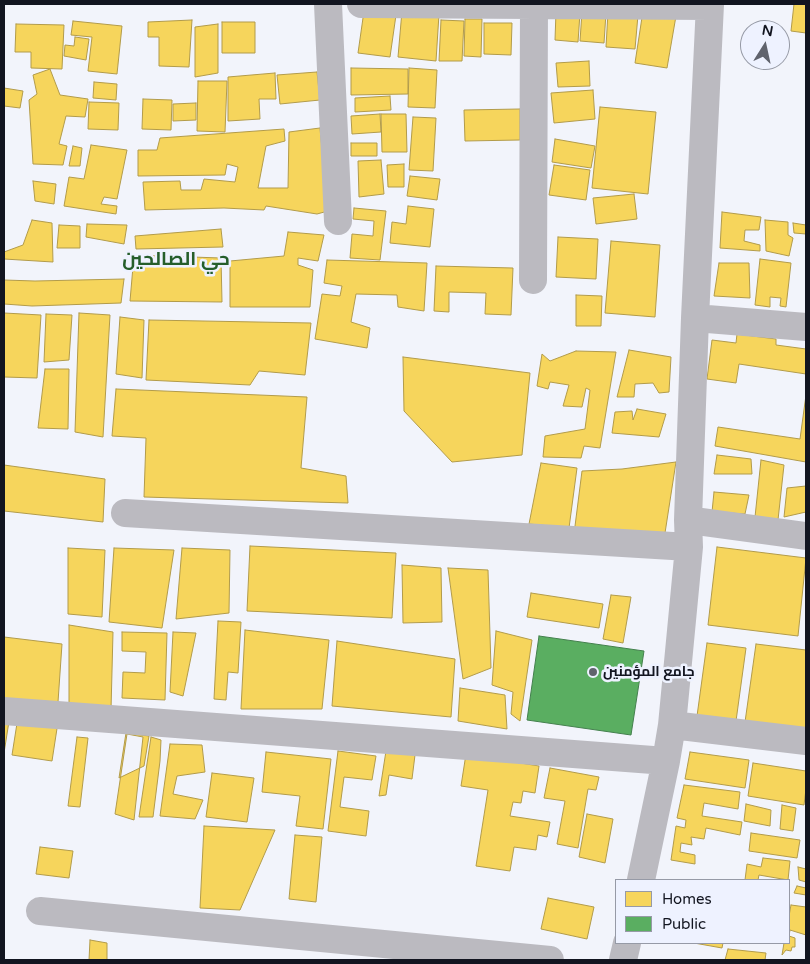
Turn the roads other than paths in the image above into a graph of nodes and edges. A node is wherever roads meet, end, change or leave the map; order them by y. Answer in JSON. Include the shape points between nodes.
{"nodes":[{"id":1,"x":328,"y":4,"type":"edge"},
{"id":2,"x":372,"y":4,"type":"edge"},
{"id":3,"x":534,"y":5,"type":"junction"},
{"id":4,"x":710,"y":5,"type":"edge"},
{"id":5,"x":338,"y":222,"type":"dead end"},
{"id":6,"x":533,"y":280,"type":"dead end"},
{"id":7,"x":695,"y":318,"type":"junction"},
{"id":8,"x":806,"y":327,"type":"edge"},
{"id":9,"x":125,"y":513,"type":"dead end"},
{"id":10,"x":688,"y":520,"type":"junction"},
{"id":11,"x":806,"y":536,"type":"edge"},
{"id":12,"x":689,"y":547,"type":"junction"},
{"id":13,"x":4,"y":711,"type":"edge"},
{"id":14,"x":672,"y":725,"type":"junction"},
{"id":15,"x":806,"y":741,"type":"edge"},
{"id":16,"x":666,"y":761,"type":"junction"},
{"id":17,"x":640,"y":879,"type":"edge"},
{"id":18,"x":40,"y":911,"type":"dead end"},
{"id":19,"x":627,"y":944,"type":"edge"},
{"id":20,"x":550,"y":960,"type":"edge"},
{"id":21,"x":623,"y":960,"type":"edge"}],
"edges":[{"from":1,"to":5,"type":"street"},
{"from":2,"to":3,"type":"street"},
{"from":3,"to":4,"type":"street"},
{"from":3,"to":6,"type":"street"},
{"from":4,"to":7,"type":"street"},
{"from":7,"to":8,"type":"street"},
{"from":7,"to":10,"type":"street"},
{"from":9,"to":12,"type":"street"},
{"from":10,"to":11,"type":"street"},
{"from":10,"to":12,"type":"street"},
{"from":12,"to":14,"type":"street"},
{"from":13,"to":16,"type":"street"},
{"from":14,"to":15,"type":"street"},
{"from":14,"to":16,"type":"street"},
{"from":16,"to":17,"type":"street"},
{"from":18,"to":20,"type":"street"},
{"from":19,"to":21,"type":"street"}]}
